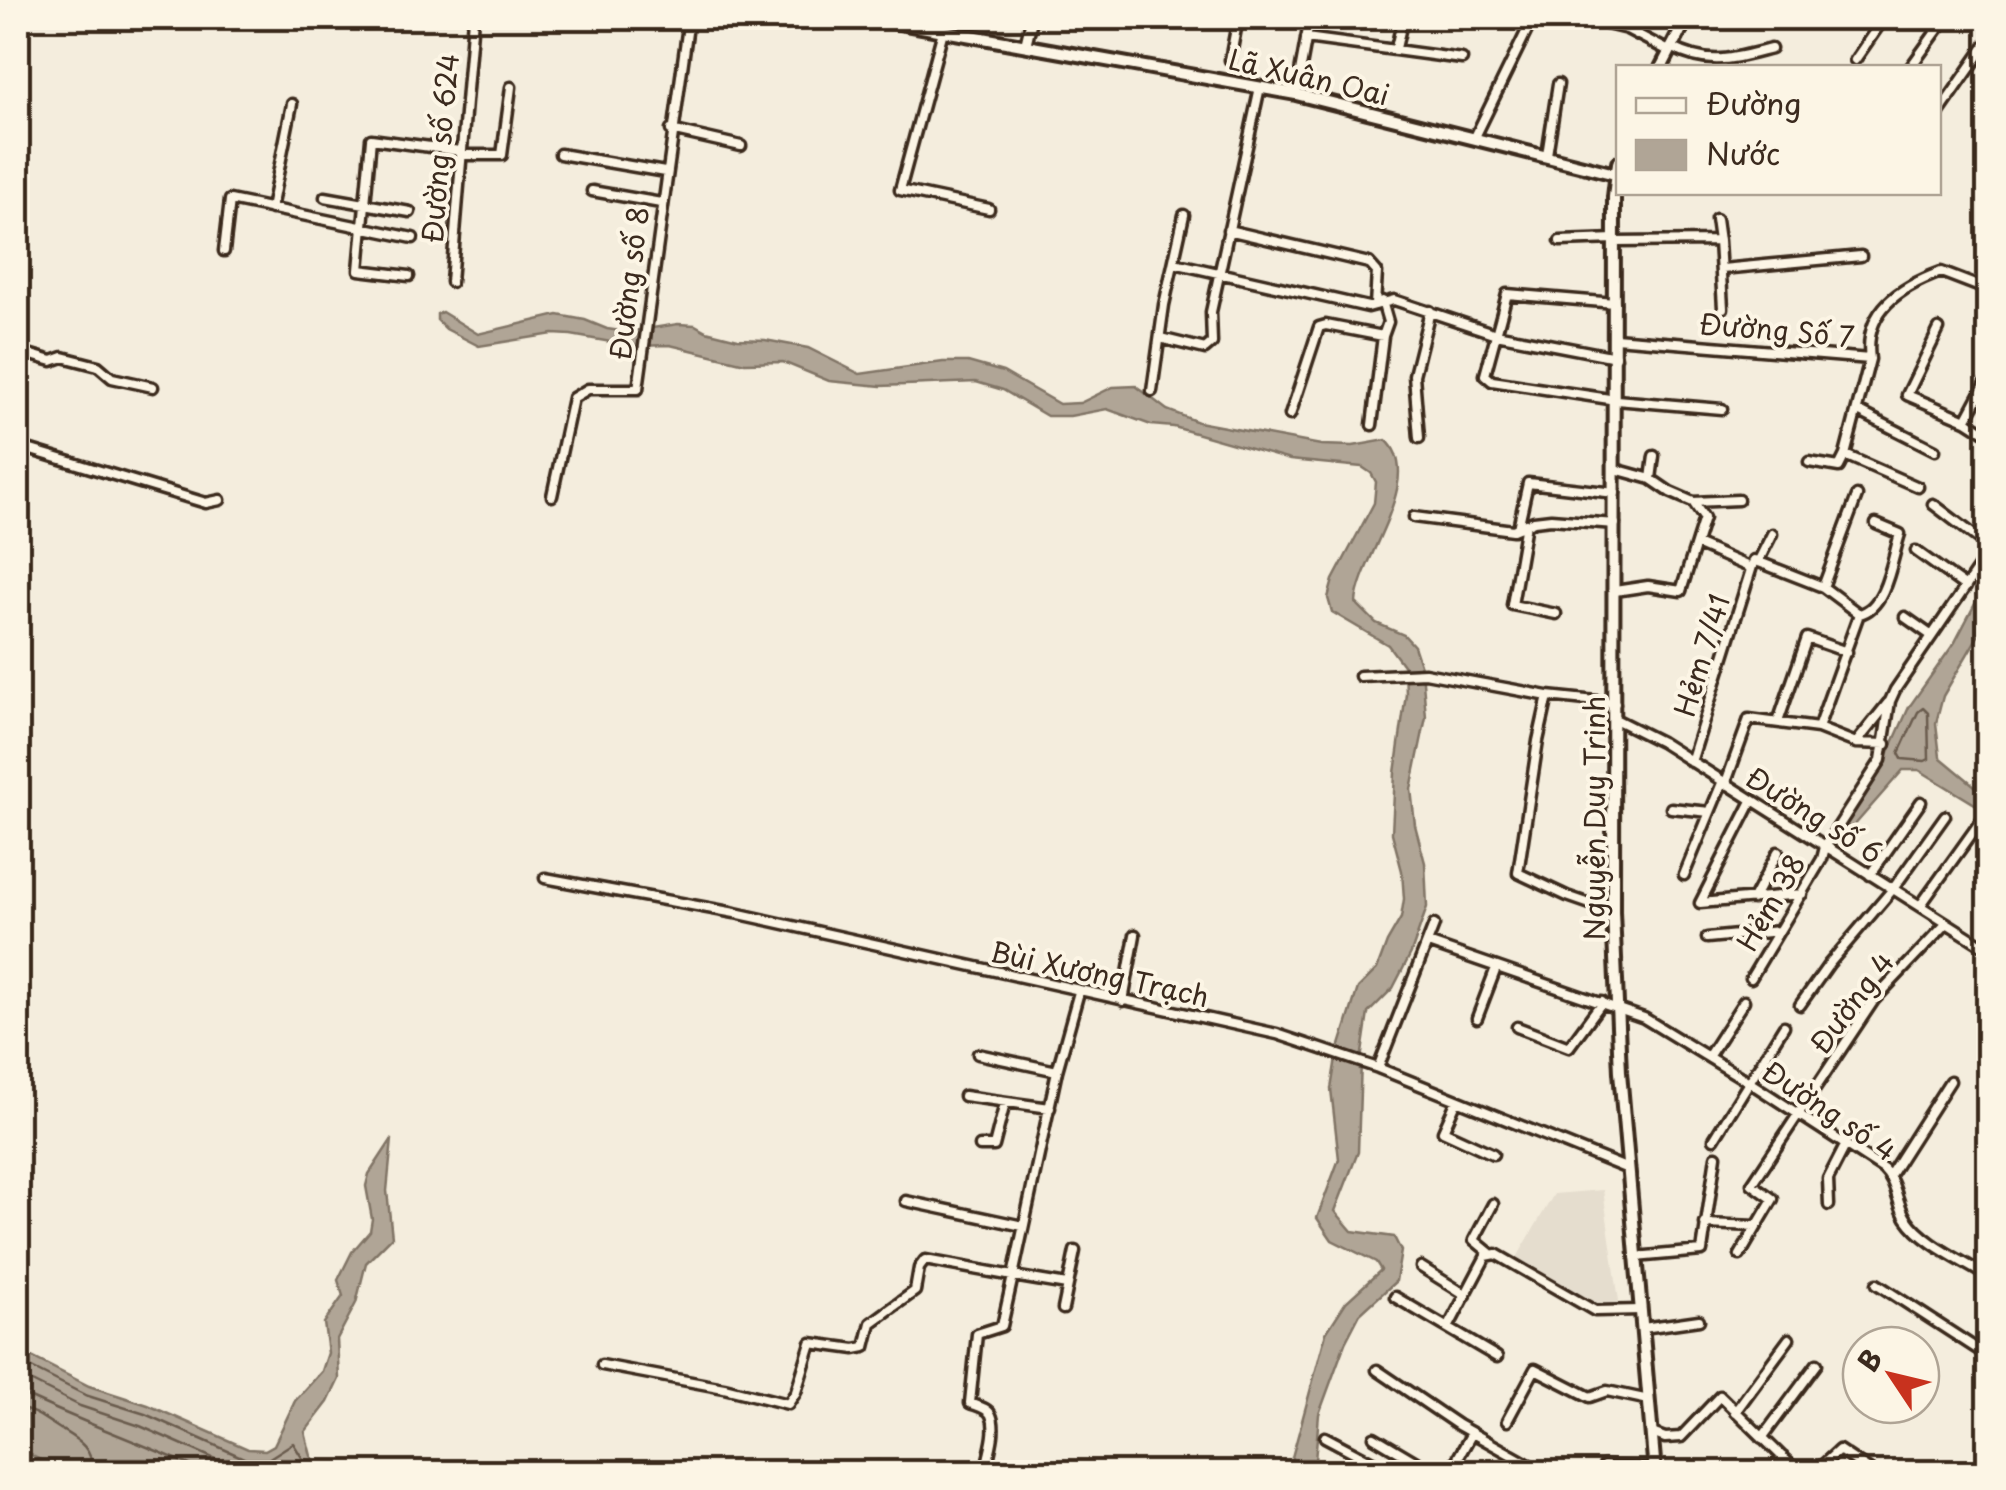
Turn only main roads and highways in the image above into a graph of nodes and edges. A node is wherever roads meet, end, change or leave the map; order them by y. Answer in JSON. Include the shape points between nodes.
{"nodes":[{"id":1,"x":871,"y":18,"type":"edge"},
{"id":2,"x":1687,"y":18,"type":"edge"},
{"id":3,"x":1662,"y":65,"type":"edge"},
{"id":4,"x":1616,"y":168,"type":"edge"},
{"id":5,"x":1616,"y":195,"type":"edge"},
{"id":6,"x":1655,"y":1471,"type":"edge"}],
"edges":[{"from":1,"to":4,"type":"main road","name":"Lã Xuân Oai","via":[[1296,94]]},
{"from":2,"to":3,"type":"main road"},
{"from":5,"to":6,"type":"main road","name":"Nguyễn Duy Trinh","via":[[1614,912]]}]}
